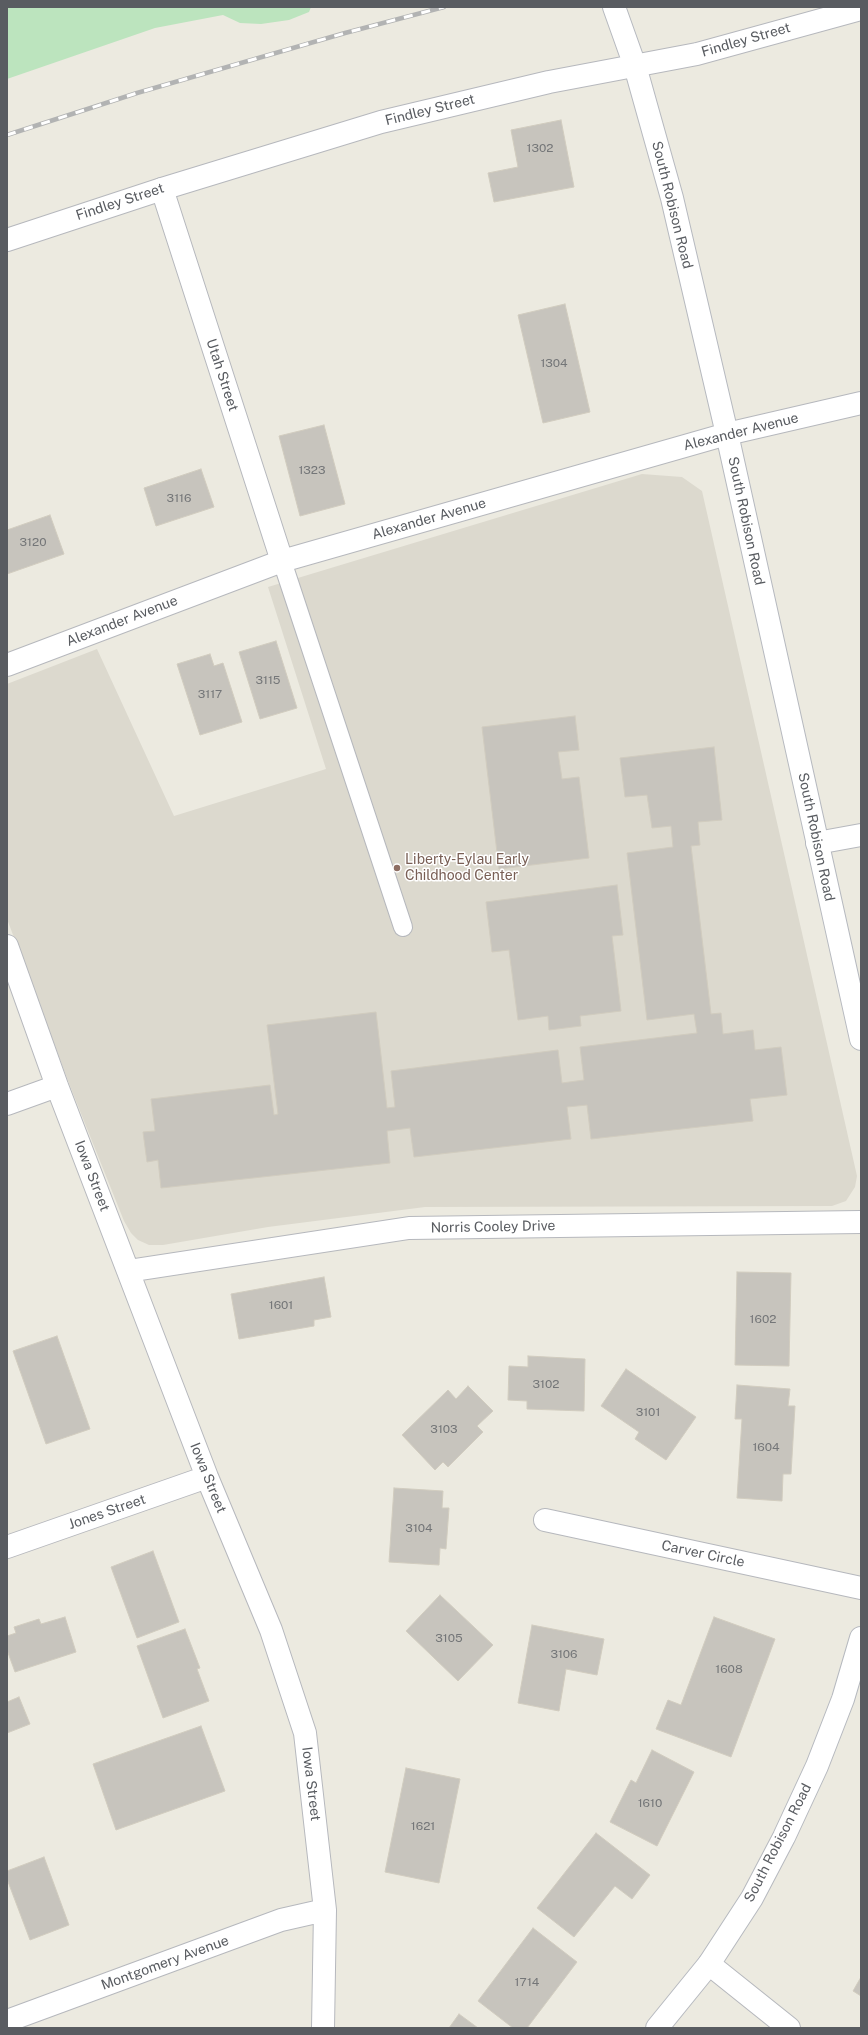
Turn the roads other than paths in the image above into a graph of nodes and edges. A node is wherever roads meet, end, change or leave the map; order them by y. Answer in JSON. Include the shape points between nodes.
{"nodes":[{"id":1,"x":614,"y":7,"type":"edge"},
{"id":2,"x":861,"y":9,"type":"edge"},
{"id":3,"x":635,"y":66,"type":"junction"},
{"id":4,"x":162,"y":188,"type":"junction"},
{"id":5,"x":7,"y":240,"type":"edge"},
{"id":6,"x":861,"y":403,"type":"edge"},
{"id":7,"x":727,"y":434,"type":"junction"},
{"id":8,"x":282,"y":561,"type":"junction"},
{"id":9,"x":7,"y":665,"type":"edge"},
{"id":10,"x":861,"y":835,"type":"edge"},
{"id":11,"x":817,"y":843,"type":"junction"},
{"id":12,"x":403,"y":927,"type":"dead end"},
{"id":13,"x":7,"y":946,"type":"edge"},
{"id":14,"x":861,"y":1039,"type":"edge"},
{"id":15,"x":57,"y":1086,"type":"junction"},
{"id":16,"x":7,"y":1104,"type":"edge"},
{"id":17,"x":861,"y":1222,"type":"edge"},
{"id":18,"x":128,"y":1271,"type":"junction"},
{"id":19,"x":206,"y":1477,"type":"junction"},
{"id":20,"x":545,"y":1520,"type":"dead end"},
{"id":21,"x":7,"y":1547,"type":"edge"},
{"id":22,"x":861,"y":1588,"type":"edge"},
{"id":23,"x":861,"y":1638,"type":"edge"},
{"id":24,"x":325,"y":1910,"type":"junction"},
{"id":25,"x":710,"y":1964,"type":"junction"},
{"id":26,"x":7,"y":2022,"type":"edge"},
{"id":27,"x":323,"y":2028,"type":"edge"},
{"id":28,"x":657,"y":2028,"type":"edge"},
{"id":29,"x":789,"y":2028,"type":"edge"}],
"edges":[{"from":1,"to":3,"type":"street","name":"South Robison Road"},
{"from":2,"to":3,"type":"street","name":"Findley Street","via":[[697,54]]},
{"from":3,"to":4,"type":"street","name":"Findley Street","via":[[549,82],[381,122]]},
{"from":3,"to":7,"type":"street","name":"South Robison Road","via":[[672,198]]},
{"from":4,"to":5,"type":"street","name":"Findley Street"},
{"from":4,"to":8,"type":"street","name":"Utah Street"},
{"from":6,"to":7,"type":"street","name":"Alexander Avenue"},
{"from":7,"to":8,"type":"street","name":"Alexander Avenue"},
{"from":7,"to":11,"type":"street","name":"South Robison Road"},
{"from":8,"to":9,"type":"street","name":"Alexander Avenue"},
{"from":8,"to":12,"type":"lane"},
{"from":10,"to":11,"type":"street"},
{"from":11,"to":14,"type":"street","name":"South Robison Road"},
{"from":13,"to":15,"type":"street","name":"Iowa Street"},
{"from":15,"to":16,"type":"street"},
{"from":15,"to":18,"type":"street","name":"Iowa Street"},
{"from":17,"to":18,"type":"street","name":"Norris Cooley Drive","via":[[409,1228]]},
{"from":18,"to":19,"type":"street","name":"Iowa Street"},
{"from":19,"to":21,"type":"street","name":"Jones Street"},
{"from":19,"to":24,"type":"street","name":"Iowa Street","via":[[271,1630],[305,1733]]},
{"from":20,"to":22,"type":"street","name":"Carver Circle"},
{"from":23,"to":25,"type":"street","name":"South Robison Road","via":[[843,1698],[817,1766],[752,1898]]},
{"from":24,"to":26,"type":"street","name":"Montgomery Avenue","via":[[281,1920]]},
{"from":24,"to":27,"type":"street","name":"Iowa Street"},
{"from":25,"to":28,"type":"street","name":"South Robison Road"},
{"from":25,"to":29,"type":"street"}]}
